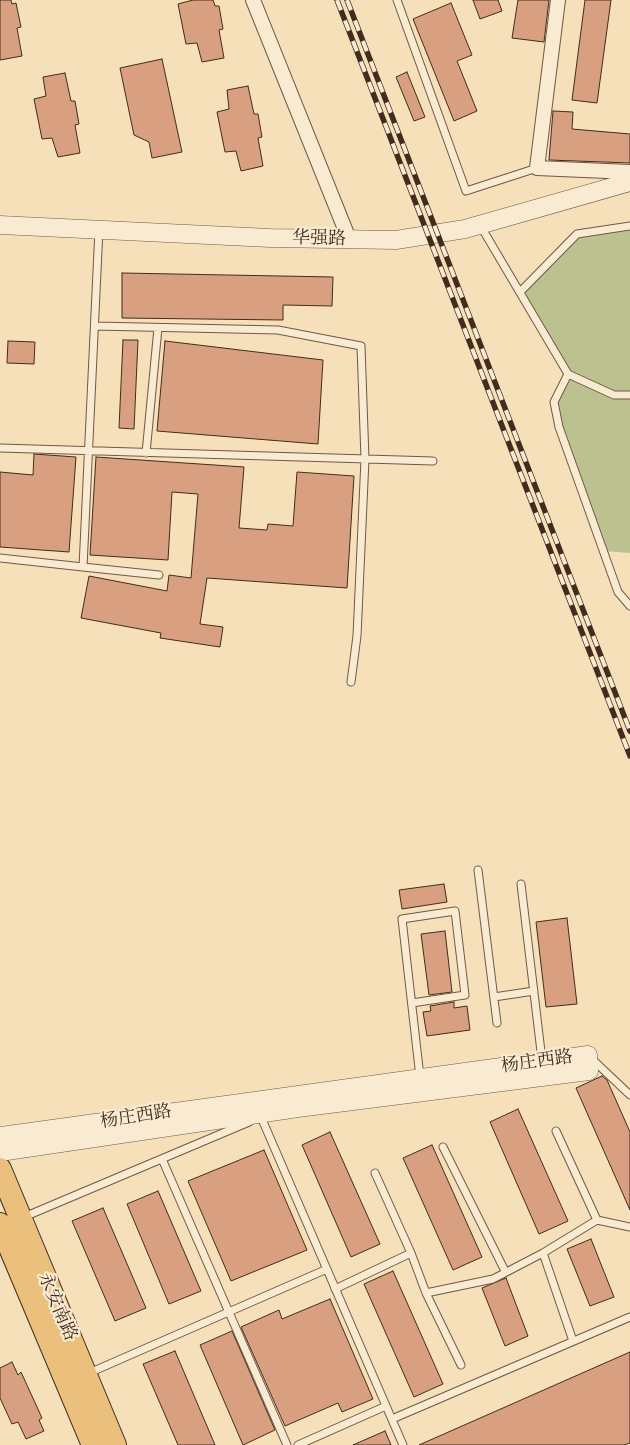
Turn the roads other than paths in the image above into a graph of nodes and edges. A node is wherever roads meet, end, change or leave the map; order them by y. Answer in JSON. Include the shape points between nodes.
{"nodes":[{"id":1,"x":253,"y":0,"type":"edge"},
{"id":2,"x":397,"y":0,"type":"edge"},
{"id":3,"x":558,"y":0,"type":"edge"},
{"id":4,"x":537,"y":168,"type":"junction"},
{"id":5,"x":630,"y":172,"type":"edge"},
{"id":6,"x":630,"y":182,"type":"edge"},
{"id":7,"x":0,"y":225,"type":"edge"},
{"id":8,"x":480,"y":225,"type":"junction"},
{"id":9,"x":630,"y":226,"type":"edge"},
{"id":10,"x":99,"y":229,"type":"junction"},
{"id":11,"x":349,"y":239,"type":"junction"},
{"id":12,"x":520,"y":292,"type":"junction"},
{"id":13,"x":95,"y":326,"type":"junction"},
{"id":14,"x":158,"y":328,"type":"junction"},
{"id":15,"x":568,"y":374,"type":"junction"},
{"id":16,"x":630,"y":395,"type":"edge"},
{"id":17,"x":0,"y":448,"type":"edge"},
{"id":18,"x":90,"y":451,"type":"junction"},
{"id":19,"x":146,"y":453,"type":"junction"},
{"id":20,"x":365,"y":459,"type":"junction"},
{"id":21,"x":433,"y":461,"type":"dead end"},
{"id":22,"x":0,"y":558,"type":"edge"},
{"id":23,"x":83,"y":567,"type":"junction"},
{"id":24,"x":160,"y":575,"type":"dead end"},
{"id":25,"x":630,"y":606,"type":"edge"},
{"id":26,"x":351,"y":682,"type":"dead end"},
{"id":27,"x":478,"y":870,"type":"dead end"},
{"id":28,"x":521,"y":884,"type":"dead end"},
{"id":29,"x":534,"y":991,"type":"junction"},
{"id":30,"x":494,"y":997,"type":"junction"},
{"id":31,"x":412,"y":1003,"type":"junction"},
{"id":32,"x":497,"y":1023,"type":"dead end"},
{"id":33,"x":588,"y":1055,"type":"junction"},
{"id":34,"x":542,"y":1061,"type":"junction"},
{"id":35,"x":420,"y":1077,"type":"junction"},
{"id":36,"x":630,"y":1095,"type":"edge"},
{"id":37,"x":267,"y":1114,"type":"junction"},
{"id":38,"x":556,"y":1131,"type":"dead end"},
{"id":39,"x":0,"y":1136,"type":"edge"},
{"id":40,"x":443,"y":1147,"type":"dead end"},
{"id":41,"x":0,"y":1152,"type":"edge"},
{"id":42,"x":162,"y":1159,"type":"junction"},
{"id":43,"x":0,"y":1169,"type":"edge"},
{"id":44,"x":375,"y":1173,"type":"dead end"},
{"id":45,"x":597,"y":1220,"type":"junction"},
{"id":46,"x":10,"y":1221,"type":"edge"},
{"id":47,"x":630,"y":1227,"type":"edge"},
{"id":48,"x":412,"y":1253,"type":"junction"},
{"id":49,"x":544,"y":1253,"type":"junction"},
{"id":50,"x":327,"y":1269,"type":"junction"},
{"id":51,"x":505,"y":1271,"type":"junction"},
{"id":52,"x":335,"y":1289,"type":"junction"},
{"id":53,"x":426,"y":1293,"type":"junction"},
{"id":54,"x":229,"y":1312,"type":"junction"},
{"id":55,"x":630,"y":1317,"type":"edge"},
{"id":56,"x":573,"y":1341,"type":"junction"},
{"id":57,"x":461,"y":1365,"type":"dead end"},
{"id":58,"x":86,"y":1375,"type":"junction"},
{"id":59,"x":386,"y":1406,"type":"junction"},
{"id":60,"x":392,"y":1419,"type":"junction"},
{"id":61,"x":93,"y":1445,"type":"edge"},
{"id":62,"x":115,"y":1445,"type":"edge"},
{"id":63,"x":287,"y":1445,"type":"edge"},
{"id":64,"x":298,"y":1445,"type":"edge"},
{"id":65,"x":403,"y":1445,"type":"edge"}],
"edges":[{"from":1,"to":11,"type":"street"},
{"from":2,"to":4,"type":"lane","via":[[466,191]]},
{"from":3,"to":4,"type":"street"},
{"from":4,"to":5,"type":"street"},
{"from":6,"to":8,"type":"street","name":"华强路"},
{"from":7,"to":10,"type":"street","name":"华强路"},
{"from":8,"to":11,"type":"street","name":"华强路","via":[[396,240]]},
{"from":8,"to":12,"type":"lane"},
{"from":9,"to":12,"type":"lane","via":[[577,234]]},
{"from":10,"to":11,"type":"street","name":"华强路"},
{"from":10,"to":13,"type":"lane"},
{"from":12,"to":15,"type":"lane"},
{"from":13,"to":14,"type":"lane"},
{"from":13,"to":18,"type":"lane"},
{"from":14,"to":19,"type":"lane"},
{"from":14,"to":20,"type":"lane","via":[[278,330],[361,346]]},
{"from":15,"to":16,"type":"lane","via":[[614,394]]},
{"from":15,"to":25,"type":"lane","via":[[554,402],[559,426],[618,592]]},
{"from":17,"to":18,"type":"lane"},
{"from":18,"to":19,"type":"lane"},
{"from":18,"to":23,"type":"lane"},
{"from":19,"to":20,"type":"lane"},
{"from":20,"to":21,"type":"lane"},
{"from":20,"to":26,"type":"lane","via":[[357,636]]},
{"from":22,"to":23,"type":"lane"},
{"from":23,"to":24,"type":"lane"},
{"from":27,"to":30,"type":"lane"},
{"from":28,"to":29,"type":"lane"},
{"from":29,"to":30,"type":"lane"},
{"from":29,"to":34,"type":"lane"},
{"from":30,"to":32,"type":"lane"},
{"from":31,"to":31,"type":"lane","via":[[402,919],[456,911],[465,995]]},
{"from":31,"to":35,"type":"lane"},
{"from":33,"to":34,"type":"street","name":"杨庄西路"},
{"from":33,"to":36,"type":"lane"},
{"from":33,"to":37,"type":"street","name":"杨庄西路","via":[[589,1071]]},
{"from":34,"to":35,"type":"street","name":"杨庄西路"},
{"from":35,"to":39,"type":"street","name":"杨庄西路"},
{"from":37,"to":41,"type":"street","name":"杨庄西路"},
{"from":37,"to":42,"type":"lane"},
{"from":37,"to":50,"type":"lane"},
{"from":38,"to":45,"type":"lane"},
{"from":40,"to":51,"type":"lane"},
{"from":42,"to":46,"type":"lane"},
{"from":42,"to":54,"type":"lane"},
{"from":43,"to":46,"type":"main road","name":"永安南路"},
{"from":44,"to":48,"type":"lane"},
{"from":45,"to":47,"type":"lane"},
{"from":45,"to":49,"type":"lane"},
{"from":46,"to":58,"type":"main road","name":"永安南路"},
{"from":46,"to":61,"type":"main road","name":"永安南路"},
{"from":48,"to":52,"type":"lane"},
{"from":48,"to":53,"type":"lane"},
{"from":49,"to":51,"type":"lane"},
{"from":49,"to":56,"type":"lane"},
{"from":50,"to":52,"type":"lane"},
{"from":50,"to":54,"type":"lane"},
{"from":51,"to":53,"type":"lane","via":[[493,1279]]},
{"from":52,"to":59,"type":"lane"},
{"from":53,"to":57,"type":"lane"},
{"from":54,"to":58,"type":"lane"},
{"from":54,"to":63,"type":"lane"},
{"from":55,"to":56,"type":"lane"},
{"from":56,"to":60,"type":"lane"},
{"from":58,"to":62,"type":"main road","name":"永安南路"},
{"from":59,"to":60,"type":"lane"},
{"from":59,"to":64,"type":"lane"},
{"from":60,"to":65,"type":"lane"}]}
